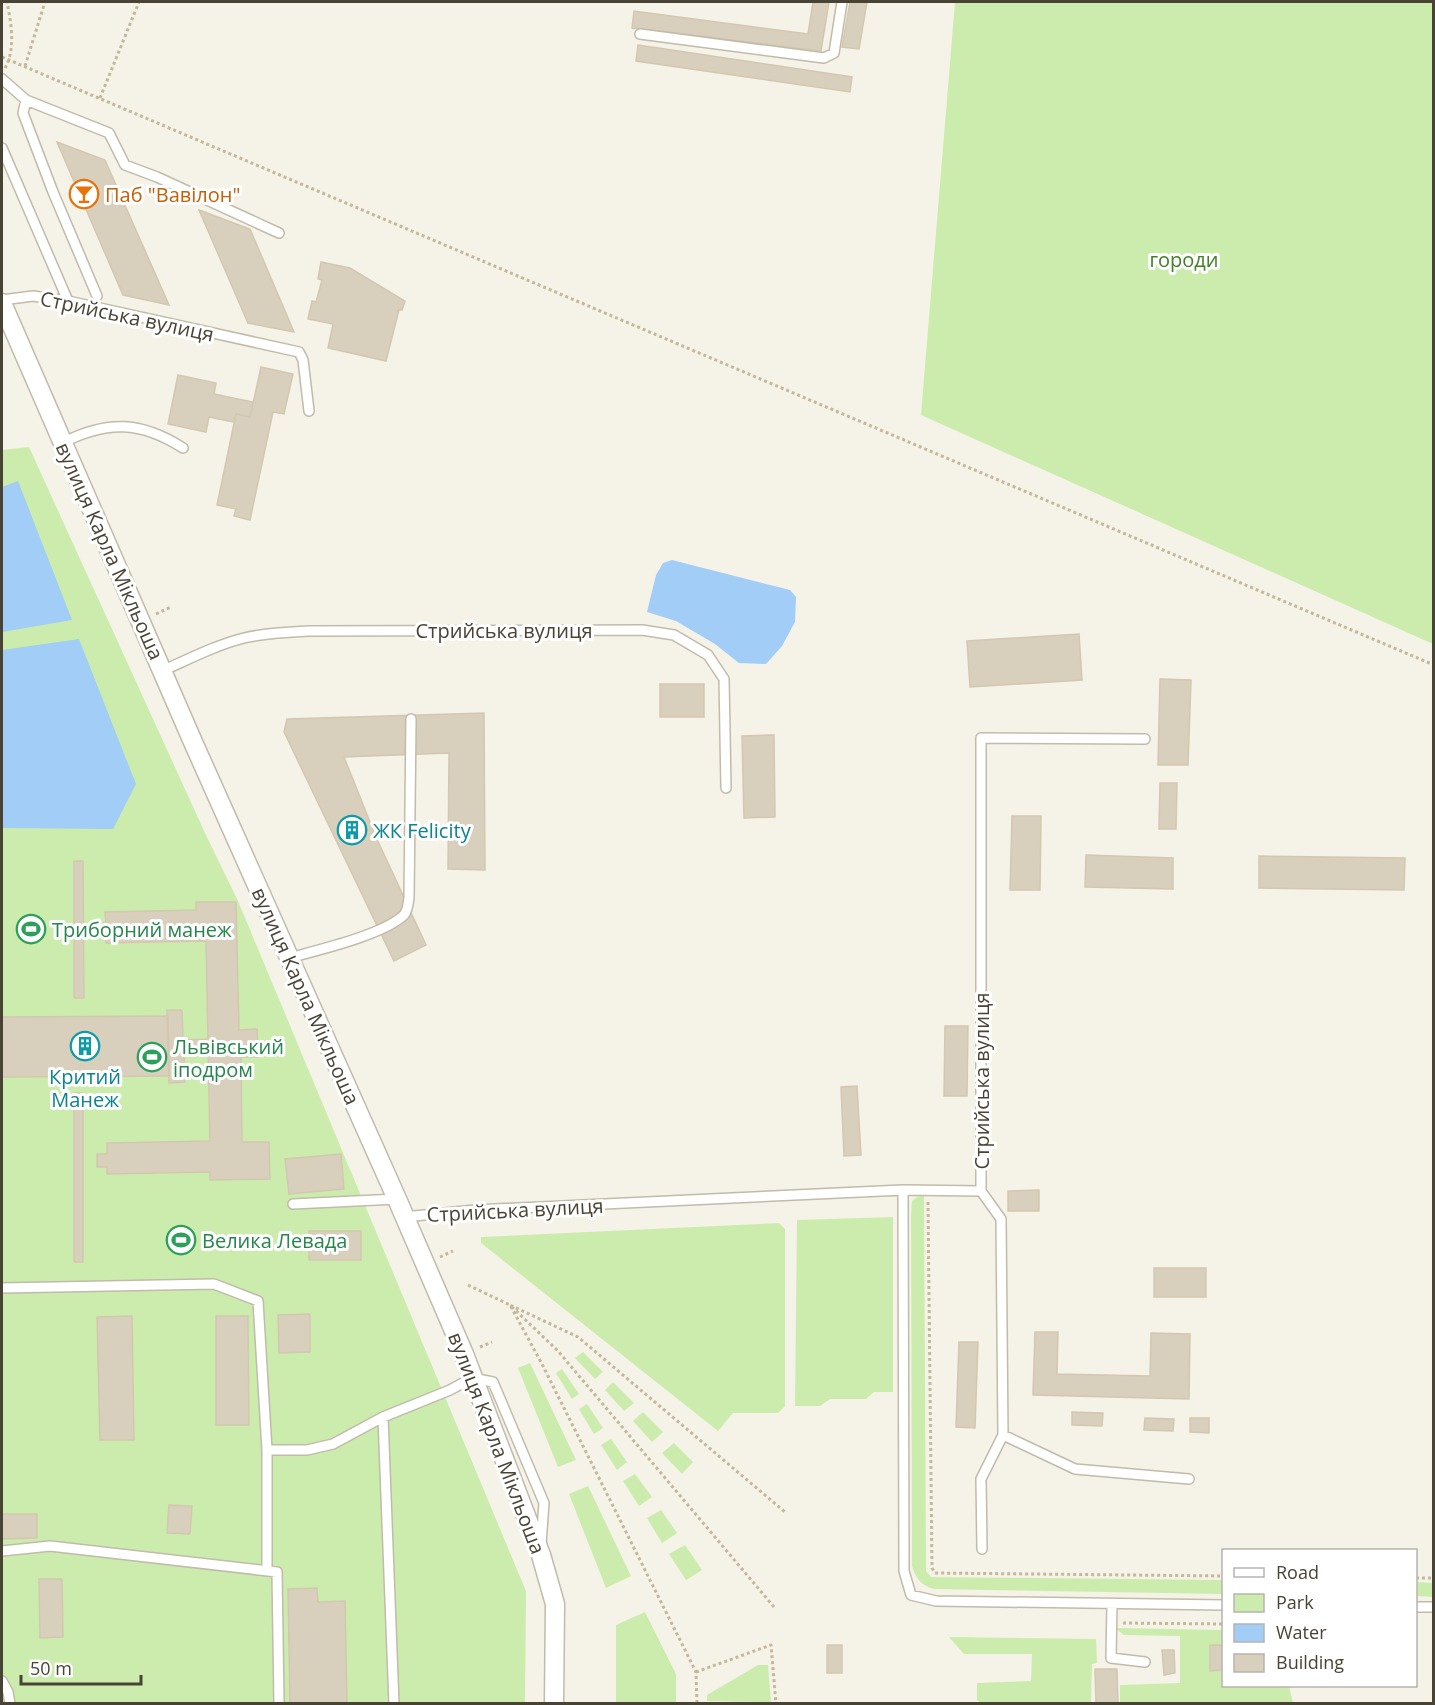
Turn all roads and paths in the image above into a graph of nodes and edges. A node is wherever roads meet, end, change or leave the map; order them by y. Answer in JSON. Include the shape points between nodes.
{"nodes":[{"id":1,"x":6,"y":2,"type":"edge"},
{"id":2,"x":45,"y":2,"type":"edge"},
{"id":3,"x":139,"y":2,"type":"edge"},
{"id":4,"x":842,"y":2,"type":"edge"},
{"id":5,"x":640,"y":34,"type":"dead end"},
{"id":6,"x":2,"y":57,"type":"edge"},
{"id":7,"x":9,"y":61,"type":"junction"},
{"id":8,"x":25,"y":66,"type":"junction"},
{"id":9,"x":2,"y":77,"type":"edge"},
{"id":10,"x":100,"y":98,"type":"junction"},
{"id":11,"x":26,"y":100,"type":"junction"},
{"id":12,"x":2,"y":148,"type":"edge"},
{"id":13,"x":279,"y":233,"type":"dead end"},
{"id":14,"x":97,"y":296,"type":"dead end"},
{"id":15,"x":68,"y":301,"type":"junction"},
{"id":16,"x":2,"y":302,"type":"edge"},
{"id":17,"x":309,"y":411,"type":"dead end"},
{"id":18,"x":62,"y":443,"type":"junction"},
{"id":19,"x":183,"y":448,"type":"dead end"},
{"id":20,"x":1434,"y":665,"type":"edge"},
{"id":21,"x":162,"y":671,"type":"junction"},
{"id":22,"x":411,"y":719,"type":"dead end"},
{"id":23,"x":1145,"y":739,"type":"dead end"},
{"id":24,"x":726,"y":788,"type":"dead end"},
{"id":25,"x":289,"y":958,"type":"junction"},
{"id":26,"x":903,"y":1190,"type":"junction"},
{"id":27,"x":981,"y":1191,"type":"junction"},
{"id":28,"x":397,"y":1199,"type":"junction"},
{"id":29,"x":292,"y":1204,"type":"dead end"},
{"id":30,"x":404,"y":1217,"type":"junction"},
{"id":31,"x":468,"y":1285,"type":"dead end"},
{"id":32,"x":2,"y":1288,"type":"edge"},
{"id":33,"x":510,"y":1305,"type":"junction"},
{"id":34,"x":492,"y":1342,"type":"dead end"},
{"id":35,"x":480,"y":1347,"type":"dead end"},
{"id":36,"x":472,"y":1378,"type":"junction"},
{"id":37,"x":383,"y":1417,"type":"junction"},
{"id":38,"x":1003,"y":1436,"type":"junction"},
{"id":39,"x":267,"y":1450,"type":"junction"},
{"id":40,"x":1189,"y":1479,"type":"dead end"},
{"id":41,"x":785,"y":1512,"type":"dead end"},
{"id":42,"x":982,"y":1549,"type":"dead end"},
{"id":43,"x":2,"y":1551,"type":"edge"},
{"id":44,"x":267,"y":1571,"type":"junction"},
{"id":45,"x":1417,"y":1578,"type":"edge"},
{"id":46,"x":1434,"y":1578,"type":"edge"},
{"id":47,"x":1112,"y":1604,"type":"junction"},
{"id":48,"x":1222,"y":1605,"type":"edge"},
{"id":49,"x":774,"y":1607,"type":"dead end"},
{"id":50,"x":1417,"y":1607,"type":"edge"},
{"id":51,"x":1434,"y":1607,"type":"edge"},
{"id":52,"x":1111,"y":1623,"type":"junction"},
{"id":53,"x":1222,"y":1624,"type":"edge"},
{"id":54,"x":1145,"y":1662,"type":"dead end"},
{"id":55,"x":696,"y":1672,"type":"junction"},
{"id":56,"x":2,"y":1681,"type":"edge"},
{"id":57,"x":10,"y":1704,"type":"edge"},
{"id":58,"x":279,"y":1704,"type":"edge"},
{"id":59,"x":394,"y":1704,"type":"edge"},
{"id":60,"x":554,"y":1704,"type":"edge"},
{"id":61,"x":697,"y":1704,"type":"edge"},
{"id":62,"x":776,"y":1704,"type":"edge"}],
"edges":[{"from":1,"to":7,"type":"path","via":[[11,35]]},
{"from":2,"to":8,"type":"path"},
{"from":3,"to":10,"type":"path"},
{"from":4,"to":5,"type":"lane","via":[[834,53],[824,58]]},
{"from":6,"to":7,"type":"path"},
{"from":7,"to":8,"type":"path"},
{"from":7,"to":9,"type":"path"},
{"from":8,"to":10,"type":"path"},
{"from":9,"to":11,"type":"lane"},
{"from":10,"to":20,"type":"path"},
{"from":11,"to":13,"type":"lane","via":[[109,133],[124,165]]},
{"from":11,"to":14,"type":"lane","via":[[23,113]]},
{"from":12,"to":15,"type":"lane"},
{"from":15,"to":16,"type":"lane","name":"Стрийська вулиця","via":[[33,296]]},
{"from":15,"to":17,"type":"lane","name":"Стрийська вулиця","via":[[299,352]]},
{"from":16,"to":18,"type":"street","name":"вулиця Карла Мікльоша"},
{"from":18,"to":19,"type":"lane","via":[[93,430],[124,427],[146,429]]},
{"from":18,"to":21,"type":"street","name":"вулиця Карла Мікльоша"},
{"from":21,"to":24,"type":"lane","name":"Стрийська вулиця","via":[[222,645],[275,633],[642,630],[674,634],[708,655],[724,679]]},
{"from":21,"to":25,"type":"street","name":"вулиця Карла Мікльоша"},
{"from":22,"to":25,"type":"lane","via":[[408,910],[362,937]]},
{"from":23,"to":27,"type":"lane","name":"Стрийська вулиця","via":[[981,738]]},
{"from":25,"to":28,"type":"street","name":"вулиця Карла Мікльоша"},
{"from":26,"to":27,"type":"lane","name":"Стрийська вулиця"},
{"from":26,"to":30,"type":"lane","name":"Стрийська вулиця","via":[[475,1210]]},
{"from":26,"to":47,"type":"lane","via":[[904,1571],[911,1595],[936,1601]]},
{"from":27,"to":38,"type":"lane","via":[[1001,1219]]},
{"from":28,"to":29,"type":"lane"},
{"from":28,"to":30,"type":"street","name":"вулиця Карла Мікльоша"},
{"from":30,"to":36,"type":"street","name":"вулиця Карла Мікльоша"},
{"from":31,"to":33,"type":"path"},
{"from":32,"to":39,"type":"lane","via":[[214,1284],[258,1301]]},
{"from":33,"to":41,"type":"path","via":[[578,1337]]},
{"from":33,"to":49,"type":"path","via":[[558,1351]]},
{"from":33,"to":55,"type":"path"},
{"from":34,"to":35,"type":"path"},
{"from":36,"to":37,"type":"lane"},
{"from":36,"to":60,"type":"street","name":"вулиця Карла Мікльоша","via":[[541,1555],[555,1604]]},
{"from":37,"to":39,"type":"lane","via":[[333,1444],[307,1450]]},
{"from":37,"to":59,"type":"lane"},
{"from":38,"to":40,"type":"lane","via":[[1075,1469]]},
{"from":38,"to":42,"type":"lane","via":[[981,1479]]},
{"from":39,"to":44,"type":"lane"},
{"from":43,"to":44,"type":"lane","via":[[50,1546]]},
{"from":44,"to":58,"type":"lane","via":[[277,1572]]},
{"from":45,"to":46,"type":"path"},
{"from":47,"to":48,"type":"lane"},
{"from":47,"to":52,"type":"lane"},
{"from":50,"to":51,"type":"lane"},
{"from":52,"to":53,"type":"path"},
{"from":52,"to":54,"type":"lane","via":[[1111,1658]]},
{"from":55,"to":61,"type":"path"},
{"from":55,"to":62,"type":"path","via":[[771,1645]]},
{"from":56,"to":57,"type":"lane"}]}
